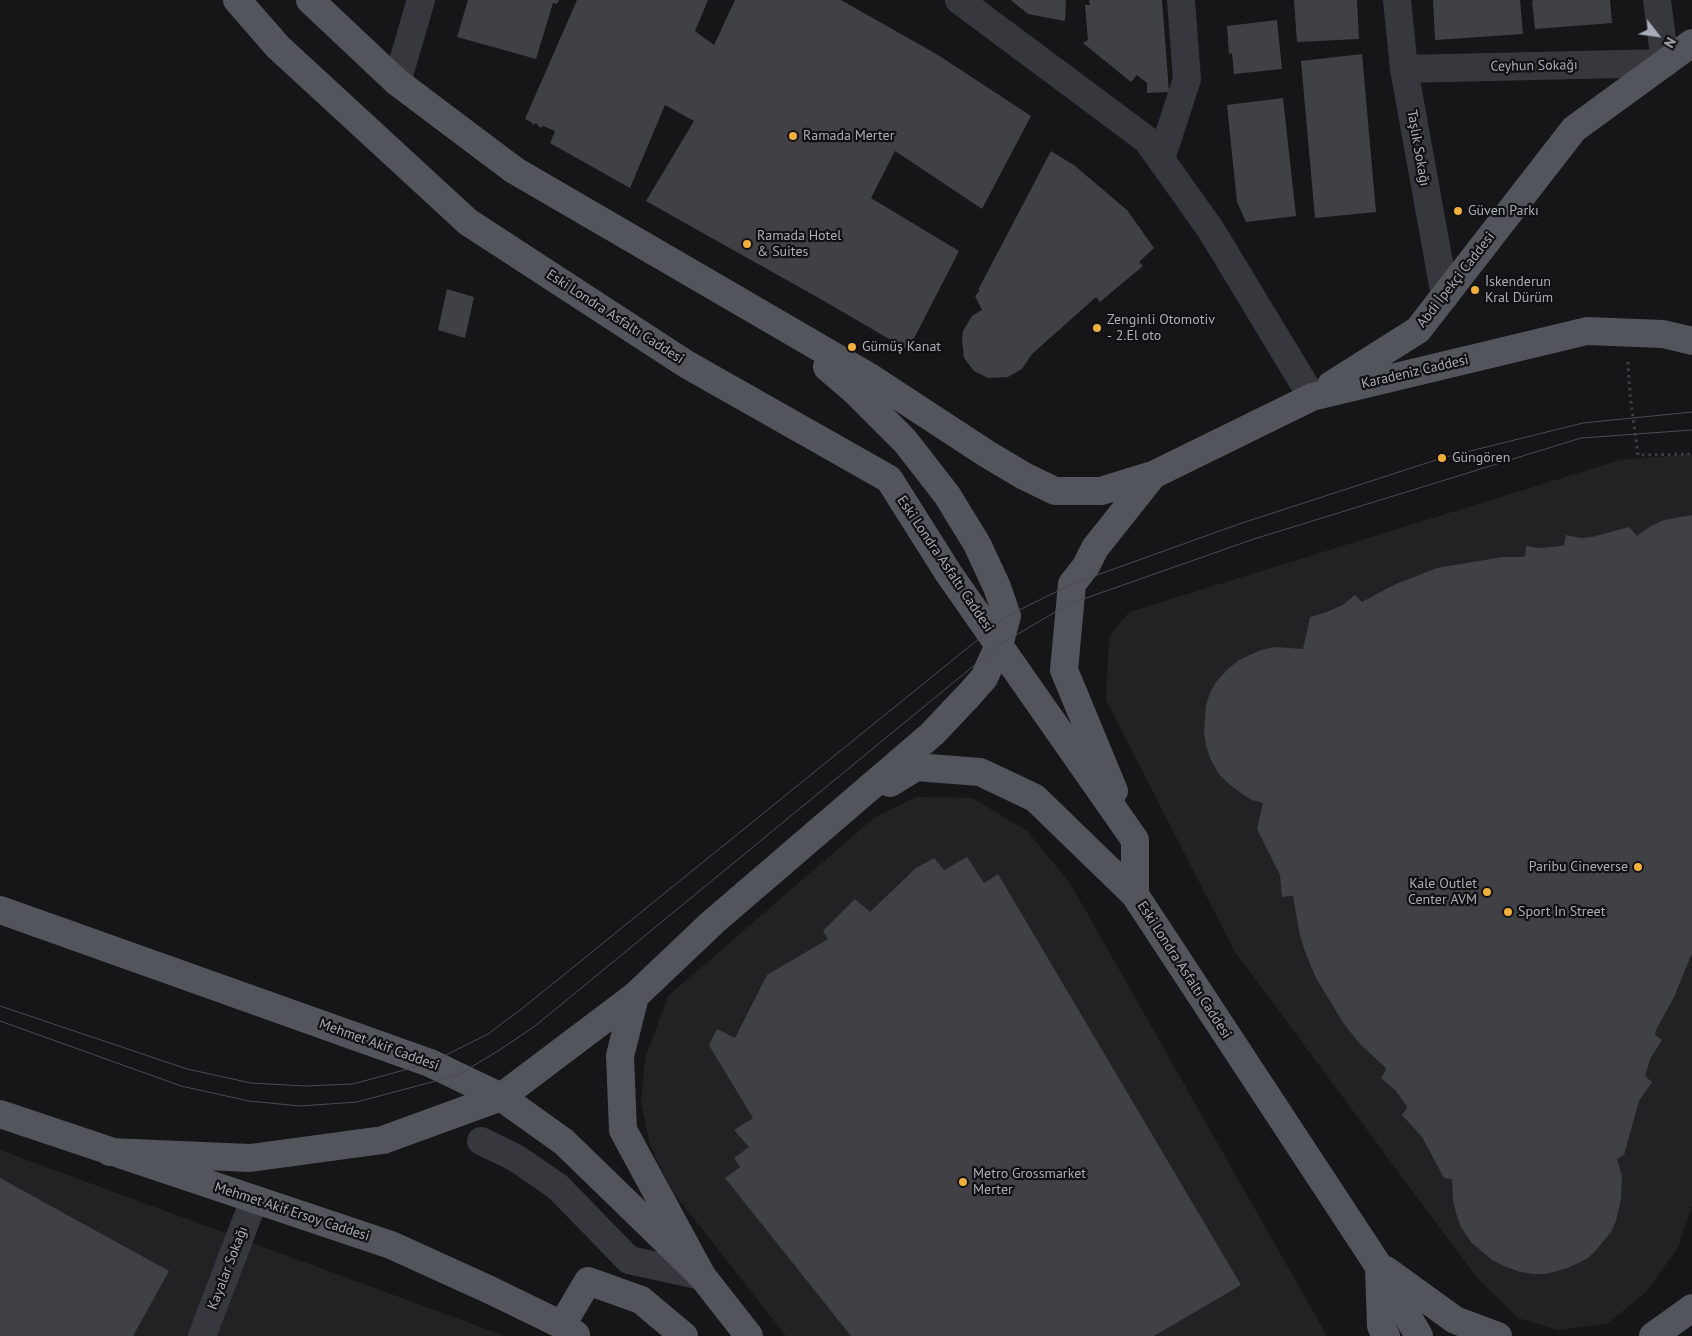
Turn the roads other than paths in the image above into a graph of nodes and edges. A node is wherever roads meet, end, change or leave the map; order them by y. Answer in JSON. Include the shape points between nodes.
{"nodes":[{"id":1,"x":237,"y":0,"type":"edge"},
{"id":2,"x":310,"y":0,"type":"edge"},
{"id":3,"x":421,"y":0,"type":"edge"},
{"id":4,"x":959,"y":0,"type":"edge"},
{"id":5,"x":1181,"y":0,"type":"edge"},
{"id":6,"x":1397,"y":0,"type":"edge"},
{"id":7,"x":1657,"y":0,"type":"edge"},
{"id":8,"x":1692,"y":43,"type":"edge"},
{"id":9,"x":1665,"y":64,"type":"junction"},
{"id":10,"x":1404,"y":69,"type":"junction"},
{"id":11,"x":396,"y":82,"type":"junction"},
{"id":12,"x":1161,"y":160,"type":"junction"},
{"id":13,"x":1445,"y":296,"type":"junction"},
{"id":14,"x":769,"y":319,"type":"junction"},
{"id":15,"x":1692,"y":341,"type":"edge"},
{"id":16,"x":1312,"y":397,"type":"junction"},
{"id":17,"x":1153,"y":475,"type":"junction"},
{"id":18,"x":999,"y":645,"type":"junction"},
{"id":19,"x":847,"y":808,"type":"junction"},
{"id":20,"x":1135,"y":840,"type":"junction"},
{"id":21,"x":1135,"y":895,"type":"junction"},
{"id":22,"x":0,"y":910,"type":"edge"},
{"id":23,"x":635,"y":996,"type":"junction"},
{"id":24,"x":501,"y":1097,"type":"junction"},
{"id":25,"x":0,"y":1114,"type":"edge"},
{"id":26,"x":481,"y":1141,"type":"dead end"},
{"id":27,"x":110,"y":1152,"type":"junction"},
{"id":28,"x":254,"y":1200,"type":"junction"},
{"id":29,"x":1378,"y":1265,"type":"junction"},
{"id":30,"x":702,"y":1276,"type":"junction"},
{"id":31,"x":1692,"y":1308,"type":"edge"},
{"id":32,"x":1692,"y":1321,"type":"edge"},
{"id":33,"x":570,"y":1332,"type":"edge"},
{"id":34,"x":202,"y":1336,"type":"edge"},
{"id":35,"x":684,"y":1336,"type":"edge"},
{"id":36,"x":749,"y":1336,"type":"edge"},
{"id":37,"x":1386,"y":1336,"type":"edge"},
{"id":38,"x":1419,"y":1336,"type":"edge"},
{"id":39,"x":1498,"y":1336,"type":"edge"},
{"id":40,"x":1653,"y":1336,"type":"edge"},
{"id":41,"x":1686,"y":1336,"type":"edge"}],
"edges":[{"from":1,"to":18,"type":"main road","name":"Eski Londra Asfaltı Caddesi","via":[[278,47],[468,222],[686,364],[889,479]]},
{"from":2,"to":11,"type":"main road"},
{"from":3,"to":11,"type":"street"},
{"from":4,"to":12,"type":"street","via":[[1147,140]]},
{"from":5,"to":12,"type":"street","via":[[1187,79]]},
{"from":6,"to":10,"type":"street","name":"Taşlık Sokağı"},
{"from":7,"to":9,"type":"street"},
{"from":8,"to":9,"type":"main road","name":"Abdi İpekçi Caddesi"},
{"from":9,"to":10,"type":"street","name":"Ceyhun Sokağı"},
{"from":9,"to":13,"type":"main road","name":"Abdi İpekçi Caddesi","via":[[1574,129]]},
{"from":10,"to":13,"type":"street","name":"Taşlık Sokağı"},
{"from":11,"to":14,"type":"main road","via":[[514,170]]},
{"from":12,"to":16,"type":"street","via":[[1211,230]]},
{"from":13,"to":16,"type":"main road","name":"Abdi İpekçi Caddesi","via":[[1418,330]]},
{"from":14,"to":17,"type":"main road","via":[[868,376],[987,454],[1055,490],[1101,491]]},
{"from":14,"to":18,"type":"main road","via":[[855,391],[905,441],[948,495],[977,544],[1007,616]]},
{"from":15,"to":16,"type":"main road","name":"Karadeniz Caddesi","via":[[1662,334],[1587,331]]},
{"from":16,"to":17,"type":"main road","name":"Karadeniz Caddesi"},
{"from":17,"to":20,"type":"main road","via":[[1095,548],[1072,584],[1064,670]]},
{"from":18,"to":19,"type":"main road","via":[[984,678],[968,696],[932,734]]},
{"from":18,"to":20,"type":"main road","name":"Eski Londra Asfaltı Caddesi"},
{"from":19,"to":21,"type":"main road","via":[[916,767],[980,772],[1035,798]]},
{"from":19,"to":23,"type":"main road","via":[[714,922]]},
{"from":20,"to":21,"type":"main road","name":"Eski Londra Asfaltı Caddesi"},
{"from":21,"to":29,"type":"main road","name":"Eski Londra Asfaltı Caddesi"},
{"from":22,"to":24,"type":"main road","name":"Mehmet Akif Caddesi","via":[[430,1063]]},
{"from":23,"to":24,"type":"main road"},
{"from":23,"to":30,"type":"main road","via":[[620,1056],[623,1130]]},
{"from":24,"to":27,"type":"main road","via":[[383,1140],[250,1158]]},
{"from":24,"to":30,"type":"main road","name":"Mehmet Akif Caddesi","via":[[564,1142]]},
{"from":25,"to":27,"type":"main road","name":"Mehmet Akif Ersoy Caddesi"},
{"from":26,"to":30,"type":"street","via":[[516,1158],[558,1187],[629,1260]]},
{"from":27,"to":28,"type":"main road","name":"Mehmet Akif Ersoy Caddesi"},
{"from":28,"to":33,"type":"main road","name":"Mehmet Akif Ersoy Caddesi","via":[[392,1245],[490,1290]]},
{"from":28,"to":34,"type":"street","name":"Kayalar Sokağı"},
{"from":29,"to":37,"type":"main road","via":[[1381,1326]]},
{"from":29,"to":38,"type":"main road","name":"Eski Londra Asfaltı Caddesi"},
{"from":29,"to":39,"type":"main road","via":[[1456,1320]]},
{"from":30,"to":36,"type":"main road"},
{"from":31,"to":40,"type":"main road"},
{"from":32,"to":41,"type":"main road"},
{"from":33,"to":35,"type":"main road","via":[[588,1282],[641,1300]]}]}
